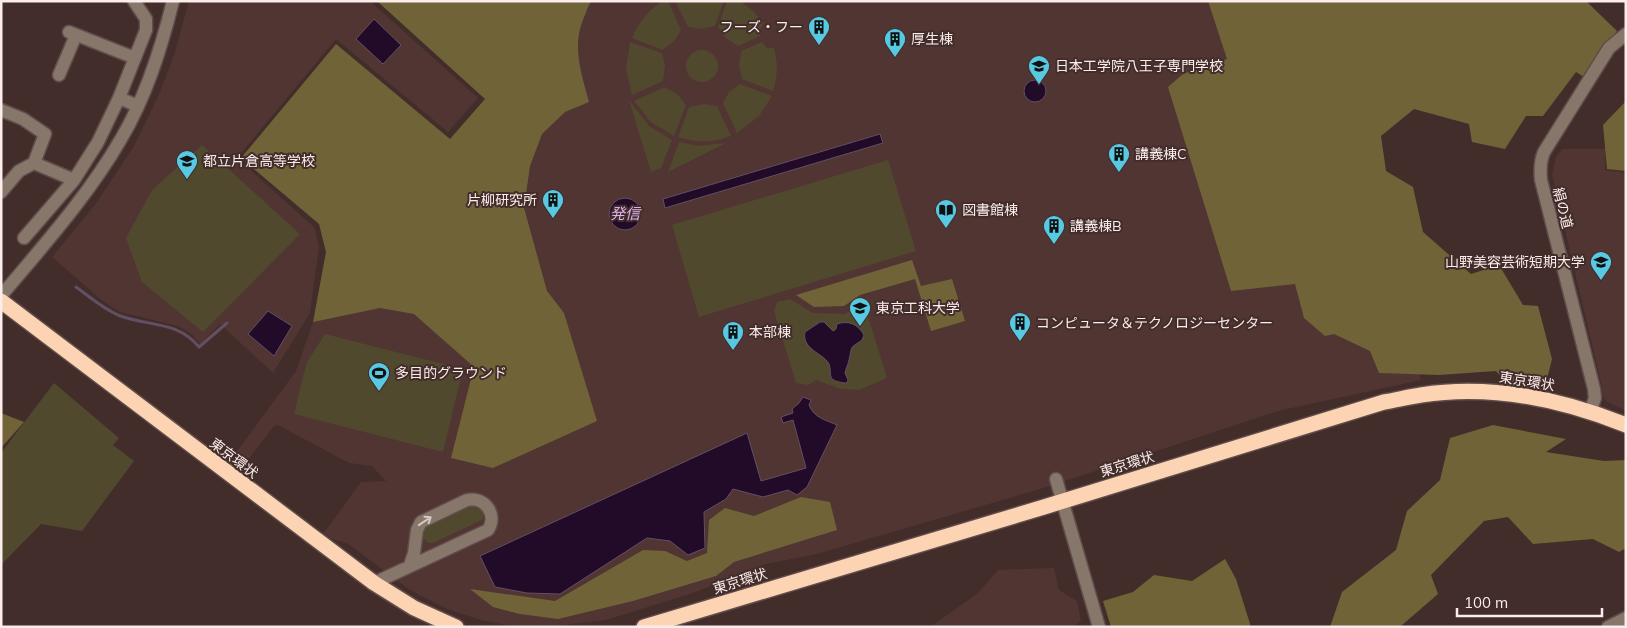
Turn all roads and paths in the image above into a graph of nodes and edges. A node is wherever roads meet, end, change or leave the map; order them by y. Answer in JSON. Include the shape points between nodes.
{"nodes":[{"id":1,"x":134,"y":1,"type":"edge"},
{"id":2,"x":173,"y":1,"type":"edge"},
{"id":3,"x":1626,"y":34,"type":"edge"},
{"id":4,"x":135,"y":58,"type":"junction"},
{"id":5,"x":59,"y":75,"type":"dead end"},
{"id":6,"x":118,"y":98,"type":"junction"},
{"id":7,"x":138,"y":106,"type":"junction"},
{"id":8,"x":1,"y":110,"type":"edge"},
{"id":9,"x":34,"y":163,"type":"junction"},
{"id":10,"x":74,"y":180,"type":"junction"},
{"id":11,"x":1,"y":192,"type":"edge"},
{"id":12,"x":24,"y":238,"type":"dead end"},
{"id":13,"x":1,"y":296,"type":"edge"},
{"id":14,"x":1,"y":301,"type":"edge"},
{"id":15,"x":1590,"y":412,"type":"junction"},
{"id":16,"x":1626,"y":425,"type":"edge"},
{"id":17,"x":1056,"y":479,"type":"dead end"},
{"id":18,"x":1062,"y":502,"type":"junction"},
{"id":19,"x":410,"y":565,"type":"junction"},
{"id":20,"x":374,"y":583,"type":"junction"},
{"id":21,"x":1626,"y":618,"type":"edge"},
{"id":22,"x":456,"y":627,"type":"edge"},
{"id":23,"x":644,"y":627,"type":"edge"},
{"id":24,"x":1099,"y":627,"type":"edge"},
{"id":25,"x":1608,"y":627,"type":"edge"}],
"edges":[{"from":1,"to":4,"type":"street","via":[[146,19],[146,30]]},
{"from":2,"to":7,"type":"street","via":[[165,34]]},
{"from":3,"to":15,"type":"street","name":"絹の道","via":[[1609,48],[1541,159],[1540,171],[1548,208],[1594,389]]},
{"from":4,"to":5,"type":"street","via":[[73,33]]},
{"from":4,"to":6,"type":"street"},
{"from":6,"to":7,"type":"street"},
{"from":6,"to":10,"type":"street","via":[[98,142]]},
{"from":7,"to":13,"type":"street","via":[[122,138],[86,193]]},
{"from":8,"to":9,"type":"street","via":[[23,119],[45,134]]},
{"from":9,"to":10,"type":"street"},
{"from":9,"to":11,"type":"street","via":[[19,171]]},
{"from":10,"to":12,"type":"street"},
{"from":14,"to":20,"type":"highway","name":"東京環状"},
{"from":15,"to":16,"type":"highway","name":"東京環状"},
{"from":15,"to":18,"type":"highway","name":"東京環状","via":[[1512,393],[1422,394],[1384,402]]},
{"from":17,"to":18,"type":"street"},
{"from":18,"to":23,"type":"highway","name":"東京環状"},
{"from":18,"to":24,"type":"street"},
{"from":19,"to":19,"type":"street","one_way":true,"via":[[421,522],[474,498],[486,505],[492,516],[488,530]]},
{"from":19,"to":20,"type":"street"},
{"from":20,"to":22,"type":"highway","name":"東京環状","via":[[414,608]]},
{"from":21,"to":25,"type":"street"}]}
